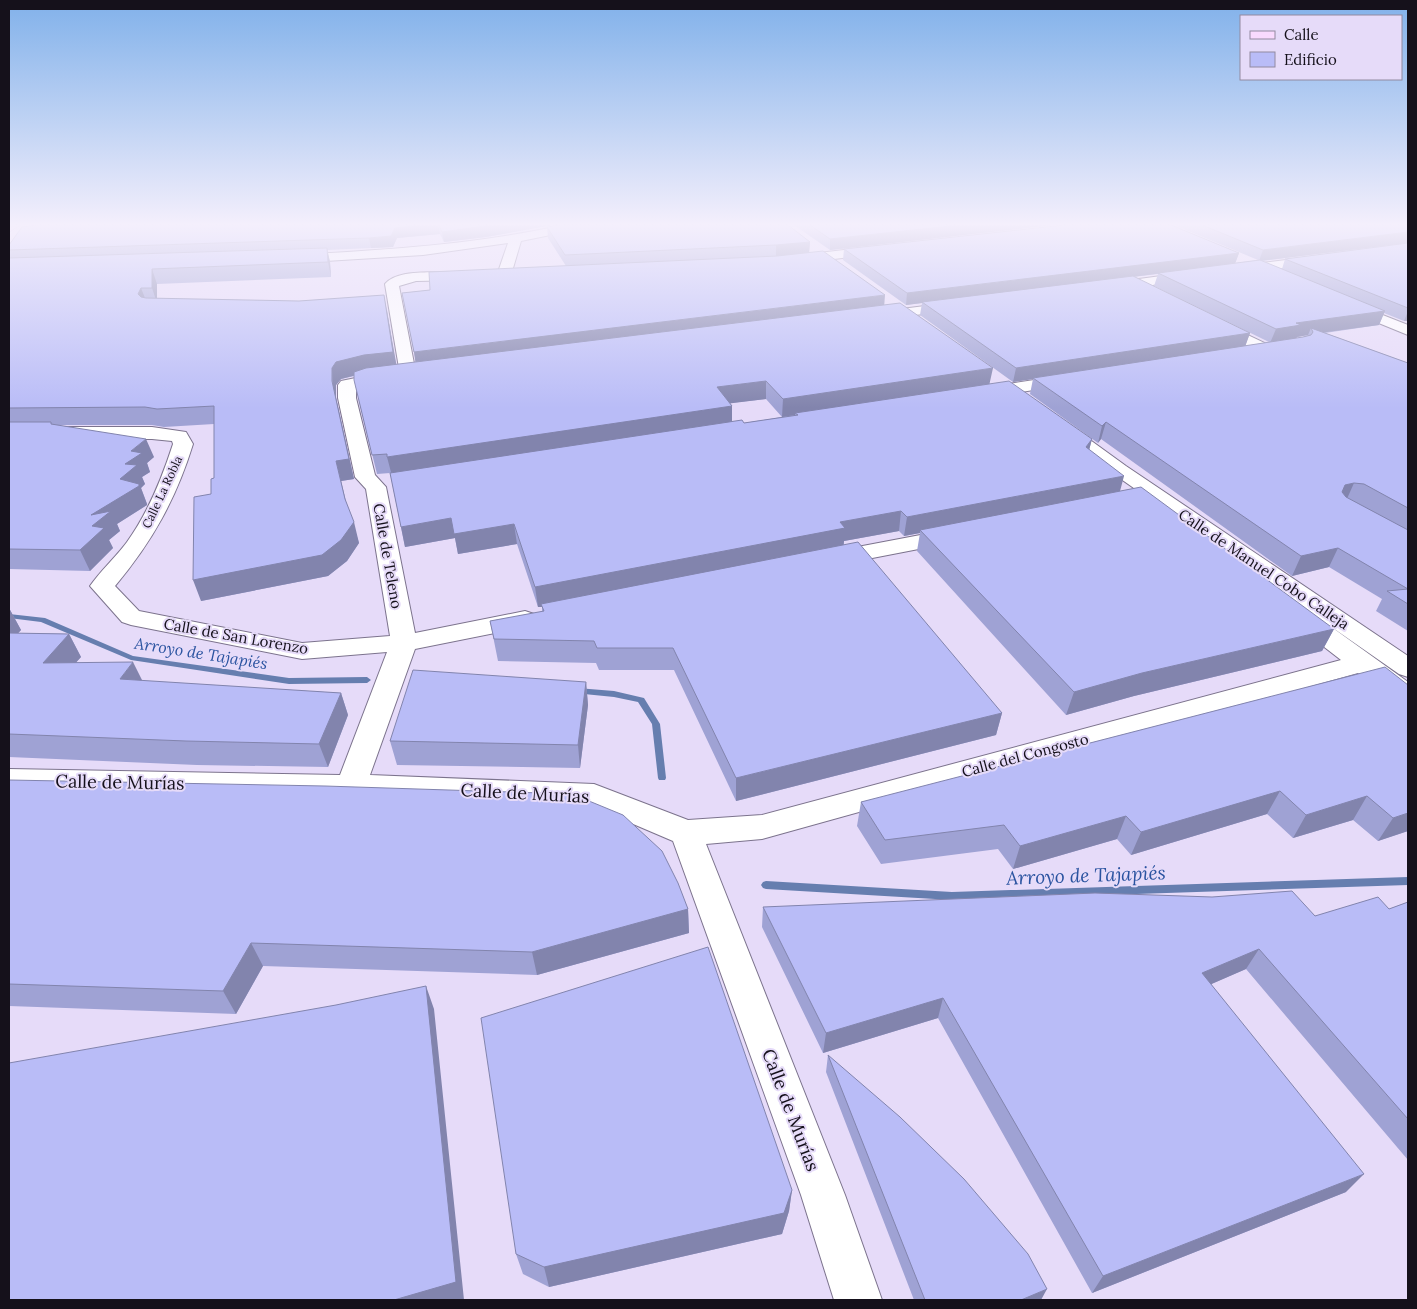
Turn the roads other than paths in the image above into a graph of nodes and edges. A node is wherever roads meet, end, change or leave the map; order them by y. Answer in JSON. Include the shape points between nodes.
{"nodes":[{"id":1,"x":392,"y":286,"type":"edge"},
{"id":2,"x":1109,"y":286,"type":"edge"},
{"id":3,"x":1139,"y":286,"type":"edge"},
{"id":4,"x":1094,"y":288,"type":"edge"},
{"id":5,"x":1160,"y":297,"type":"edge"},
{"id":6,"x":884,"y":299,"type":"dead end"},
{"id":7,"x":1337,"y":301,"type":"edge"},
{"id":8,"x":395,"y":303,"type":"junction"},
{"id":9,"x":376,"y":304,"type":"edge"},
{"id":10,"x":966,"y":305,"type":"edge"},
{"id":11,"x":904,"y":313,"type":"junction"},
{"id":12,"x":867,"y":318,"type":"edge"},
{"id":13,"x":1205,"y":319,"type":"edge"},
{"id":14,"x":923,"y":327,"type":"edge"},
{"id":15,"x":1408,"y":330,"type":"edge"},
{"id":16,"x":1238,"y":354,"type":"edge"},
{"id":17,"x":1086,"y":377,"type":"edge"},
{"id":18,"x":1000,"y":383,"type":"junction"},
{"id":19,"x":962,"y":396,"type":"edge"},
{"id":20,"x":1024,"y":401,"type":"edge"},
{"id":21,"x":1048,"y":419,"type":"edge"},
{"id":22,"x":9,"y":433,"type":"edge"},
{"id":23,"x":1119,"y":470,"type":"junction"},
{"id":24,"x":1149,"y":497,"type":"junction"},
{"id":25,"x":1123,"y":502,"type":"edge"},
{"id":26,"x":977,"y":531,"type":"edge"},
{"id":27,"x":812,"y":563,"type":"edge"},
{"id":28,"x":102,"y":586,"type":"joint"},
{"id":29,"x":550,"y":614,"type":"edge"},
{"id":30,"x":404,"y":643,"type":"junction"},
{"id":31,"x":1362,"y":663,"type":"junction"},
{"id":32,"x":1408,"y":668,"type":"edge"},
{"id":33,"x":1408,"y":695,"type":"edge"},
{"id":34,"x":9,"y":780,"type":"edge"},
{"id":35,"x":351,"y":786,"type":"junction"},
{"id":36,"x":686,"y":833,"type":"junction"},
{"id":37,"x":858,"y":1300,"type":"edge"}],
"edges":[{"from":1,"to":8,"type":"street"},
{"from":2,"to":4,"type":"street"},
{"from":3,"to":5,"type":"street"},
{"from":6,"to":11,"type":"street"},
{"from":7,"to":15,"type":"street"},
{"from":8,"to":9,"type":"street"},
{"from":8,"to":30,"type":"street","name":"Calle de Teleno","via":[[415,373],[347,385],[347,398],[365,478],[384,486]]},
{"from":10,"to":11,"type":"street"},
{"from":11,"to":12,"type":"street"},
{"from":11,"to":14,"type":"street"},
{"from":13,"to":16,"type":"street","via":[[1274,349]]},
{"from":17,"to":18,"type":"street"},
{"from":18,"to":19,"type":"street"},
{"from":18,"to":20,"type":"street"},
{"from":21,"to":23,"type":"street","name":"Calle de Manuel Cobo Calleja"},
{"from":22,"to":28,"type":"street","name":"Calle La Robla","via":[[152,433],[180,436],[183,444],[178,461],[157,507],[136,545]]},
{"from":23,"to":24,"type":"street","name":"Calle de Manuel Cobo Calleja"},
{"from":23,"to":32,"type":"street","name":"Calle de Manuel Cobo Calleja"},
{"from":24,"to":25,"type":"street"},
{"from":24,"to":31,"type":"street","name":"Calle de Manuel Cobo Calleja"},
{"from":26,"to":27,"type":"street"},
{"from":28,"to":30,"type":"street","name":"Calle de San Lorenzo","via":[[132,616],[302,651]]},
{"from":29,"to":30,"type":"street","name":"Calle de San Lorenzo"},
{"from":30,"to":35,"type":"street"},
{"from":31,"to":33,"type":"street","name":"Calle de Manuel Cobo Calleja"},
{"from":31,"to":36,"type":"street","name":"Calle del Congosto","via":[[762,827]]},
{"from":34,"to":35,"type":"street","name":"Calle de Murías"},
{"from":35,"to":36,"type":"street","name":"Calle de Murías","via":[[594,795]]},
{"from":36,"to":37,"type":"street","name":"Calle de Murías","via":[[823,1194]]}]}
